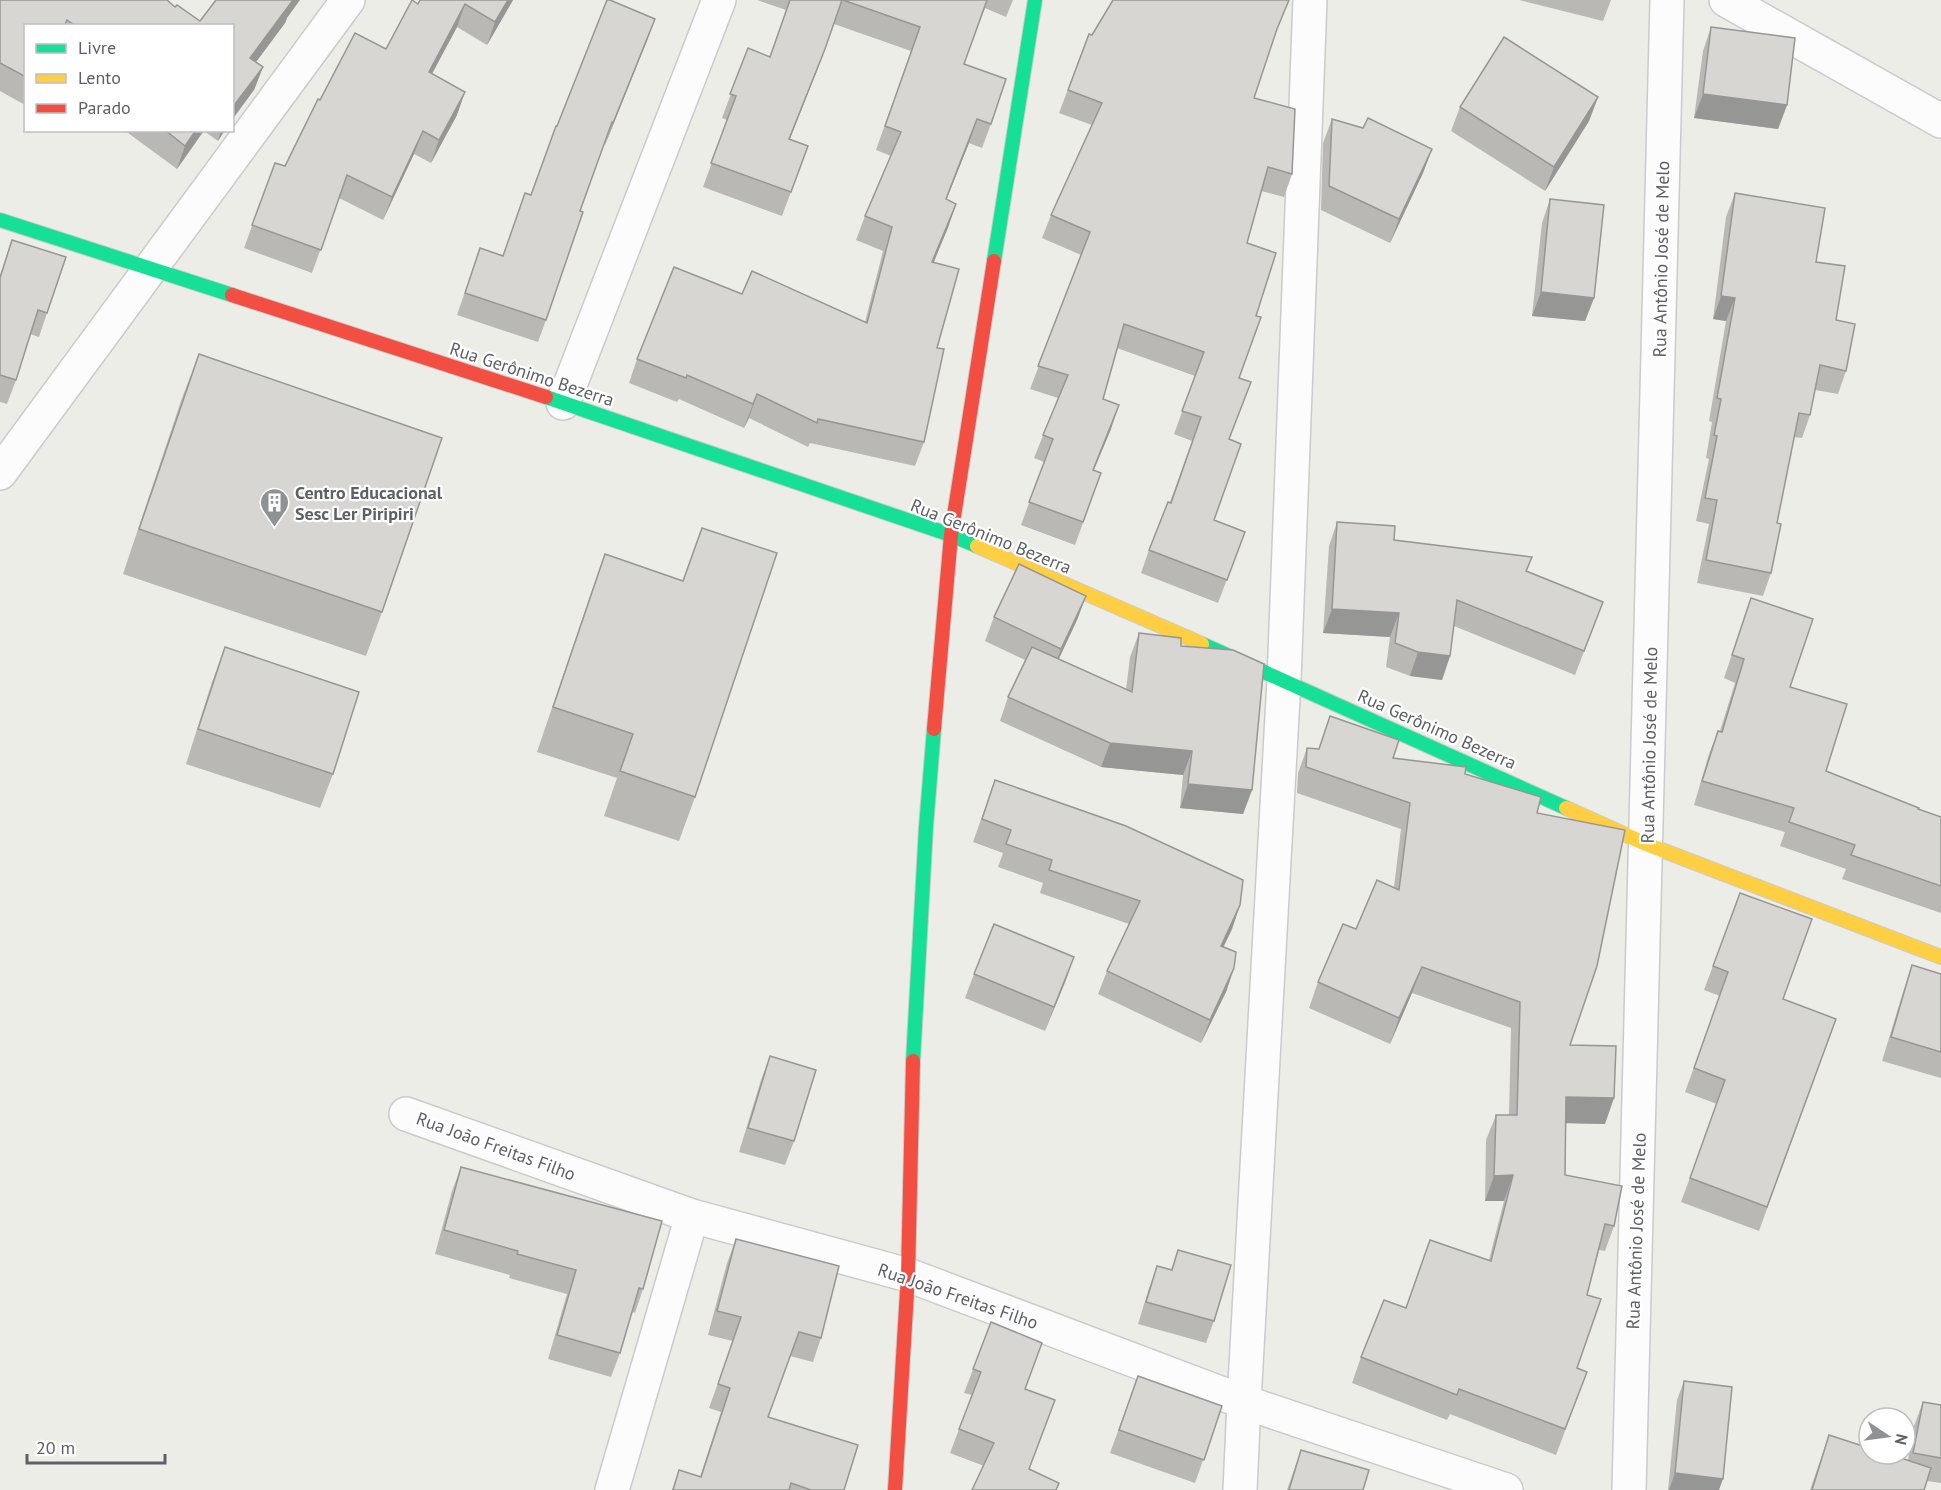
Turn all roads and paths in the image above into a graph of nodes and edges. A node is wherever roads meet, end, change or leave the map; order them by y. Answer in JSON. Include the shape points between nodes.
{"nodes":[{"id":1,"x":348,"y":0,"type":"edge"},
{"id":2,"x":719,"y":0,"type":"edge"},
{"id":3,"x":1035,"y":0,"type":"edge"},
{"id":4,"x":1310,"y":0,"type":"edge"},
{"id":5,"x":1667,"y":0,"type":"edge"},
{"id":6,"x":1726,"y":0,"type":"edge"},
{"id":7,"x":1941,"y":121,"type":"edge"},
{"id":8,"x":0,"y":219,"type":"edge"},
{"id":9,"x":151,"y":268,"type":"junction"},
{"id":10,"x":563,"y":403,"type":"junction"},
{"id":11,"x":0,"y":473,"type":"edge"},
{"id":12,"x":951,"y":536,"type":"junction"},
{"id":13,"x":1284,"y":680,"type":"junction"},
{"id":14,"x":1646,"y":844,"type":"junction"},
{"id":15,"x":1941,"y":957,"type":"edge"},
{"id":16,"x":406,"y":1114,"type":"dead end"},
{"id":17,"x":692,"y":1216,"type":"junction"},
{"id":18,"x":908,"y":1275,"type":"junction"},
{"id":19,"x":1244,"y":1402,"type":"junction"},
{"id":20,"x":612,"y":1490,"type":"edge"},
{"id":21,"x":895,"y":1490,"type":"edge"},
{"id":22,"x":1240,"y":1490,"type":"edge"},
{"id":23,"x":1506,"y":1490,"type":"edge"},
{"id":24,"x":1629,"y":1490,"type":"edge"}],
"edges":[{"from":1,"to":9,"type":"street"},
{"from":2,"to":10,"type":"street"},
{"from":3,"to":12,"type":"street"},
{"from":4,"to":13,"type":"street"},
{"from":5,"to":14,"type":"street","name":"Rua Antônio José de Melo"},
{"from":6,"to":7,"type":"street"},
{"from":8,"to":9,"type":"street","name":"Rua Gerônimo Bezerra"},
{"from":9,"to":10,"type":"street","name":"Rua Gerônimo Bezerra"},
{"from":9,"to":11,"type":"street"},
{"from":10,"to":12,"type":"street","name":"Rua Gerônimo Bezerra"},
{"from":12,"to":13,"type":"street","name":"Rua Gerônimo Bezerra"},
{"from":12,"to":18,"type":"street","via":[[914,1021]]},
{"from":13,"to":14,"type":"street","name":"Rua Gerônimo Bezerra"},
{"from":13,"to":19,"type":"street"},
{"from":14,"to":15,"type":"street","name":"Rua Gerônimo Bezerra"},
{"from":14,"to":24,"type":"street","name":"Rua Antônio José de Melo"},
{"from":16,"to":17,"type":"street","name":"Rua João Freitas Filho"},
{"from":17,"to":18,"type":"street","name":"Rua João Freitas Filho"},
{"from":17,"to":20,"type":"street"},
{"from":18,"to":19,"type":"street","name":"Rua João Freitas Filho"},
{"from":18,"to":21,"type":"street"},
{"from":19,"to":22,"type":"street"},
{"from":19,"to":23,"type":"street","name":"Rua João Freitas Filho"}]}
